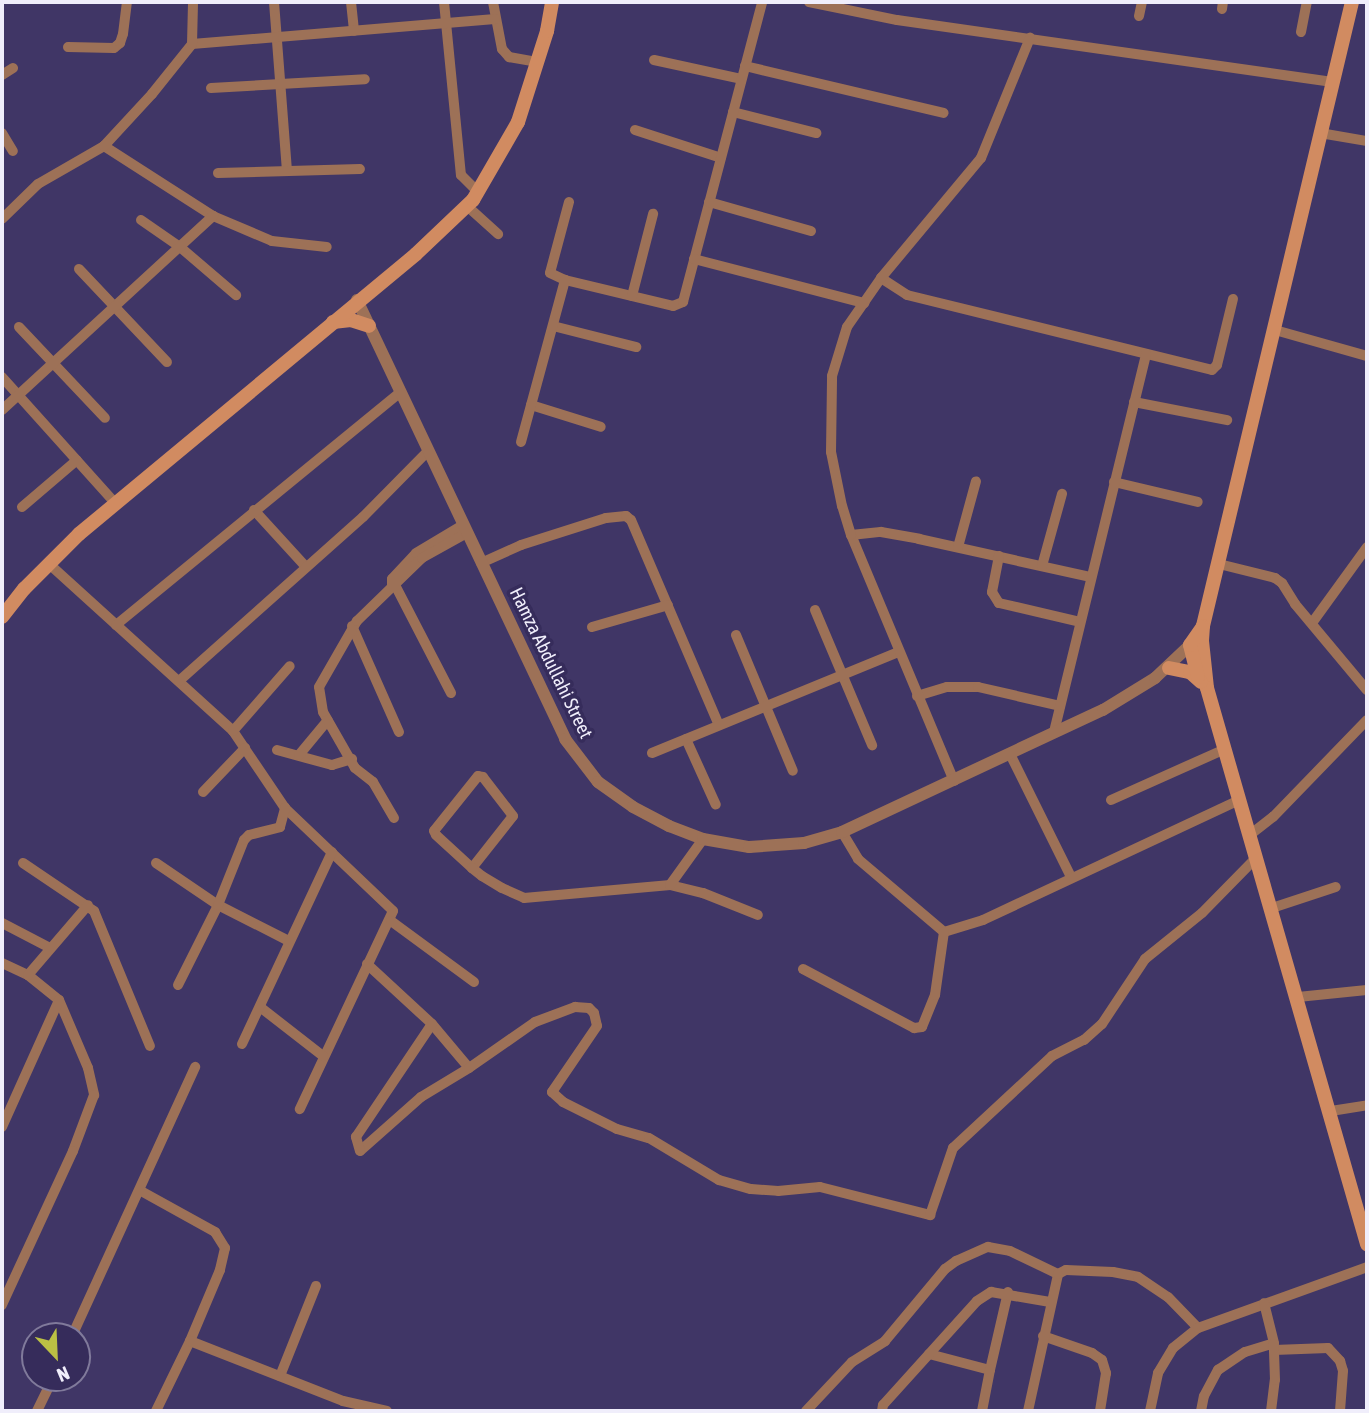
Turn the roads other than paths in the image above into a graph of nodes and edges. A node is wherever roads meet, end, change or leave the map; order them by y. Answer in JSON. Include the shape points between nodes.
{"nodes":[{"id":1,"x":127,"y":2,"type":"edge"},
{"id":2,"x":192,"y":2,"type":"edge"},
{"id":3,"x":274,"y":2,"type":"edge"},
{"id":4,"x":351,"y":2,"type":"edge"},
{"id":5,"x":444,"y":2,"type":"edge"},
{"id":6,"x":493,"y":2,"type":"edge"},
{"id":7,"x":552,"y":2,"type":"edge"},
{"id":8,"x":762,"y":2,"type":"edge"},
{"id":9,"x":809,"y":2,"type":"edge"},
{"id":10,"x":1142,"y":2,"type":"edge"},
{"id":11,"x":1307,"y":2,"type":"edge"},
{"id":12,"x":1352,"y":2,"type":"edge"},
{"id":13,"x":1139,"y":16,"type":"dead end"},
{"id":14,"x":495,"y":19,"type":"junction"},
{"id":15,"x":447,"y":24,"type":"junction"},
{"id":16,"x":354,"y":31,"type":"junction"},
{"id":17,"x":1301,"y":32,"type":"dead end"},
{"id":18,"x":278,"y":37,"type":"junction"},
{"id":19,"x":1030,"y":38,"type":"junction"},
{"id":20,"x":192,"y":44,"type":"junction"},
{"id":21,"x":68,"y":47,"type":"dead end"},
{"id":22,"x":654,"y":60,"type":"dead end"},
{"id":23,"x":537,"y":62,"type":"junction"},
{"id":24,"x":745,"y":66,"type":"junction"},
{"id":25,"x":13,"y":68,"type":"dead end"},
{"id":26,"x":2,"y":75,"type":"edge"},
{"id":27,"x":365,"y":79,"type":"dead end"},
{"id":28,"x":741,"y":79,"type":"junction"},
{"id":29,"x":1333,"y":82,"type":"junction"},
{"id":30,"x":281,"y":83,"type":"junction"},
{"id":31,"x":211,"y":88,"type":"dead end"},
{"id":32,"x":733,"y":112,"type":"junction"},
{"id":33,"x":944,"y":113,"type":"dead end"},
{"id":34,"x":635,"y":130,"type":"dead end"},
{"id":35,"x":2,"y":133,"type":"edge"},
{"id":36,"x":816,"y":133,"type":"dead end"},
{"id":37,"x":1320,"y":133,"type":"junction"},
{"id":38,"x":1367,"y":141,"type":"edge"},
{"id":39,"x":104,"y":146,"type":"junction"},
{"id":40,"x":13,"y":150,"type":"dead end"},
{"id":41,"x":721,"y":158,"type":"junction"},
{"id":42,"x":360,"y":169,"type":"dead end"},
{"id":43,"x":287,"y":171,"type":"junction"},
{"id":44,"x":218,"y":173,"type":"dead end"},
{"id":45,"x":478,"y":192,"type":"junction"},
{"id":46,"x":569,"y":202,"type":"dead end"},
{"id":47,"x":709,"y":202,"type":"junction"},
{"id":48,"x":467,"y":205,"type":"junction"},
{"id":49,"x":653,"y":214,"type":"dead end"},
{"id":50,"x":214,"y":216,"type":"junction"},
{"id":51,"x":2,"y":219,"type":"edge"},
{"id":52,"x":141,"y":220,"type":"dead end"},
{"id":53,"x":811,"y":231,"type":"dead end"},
{"id":54,"x":498,"y":234,"type":"dead end"},
{"id":55,"x":180,"y":247,"type":"junction"},
{"id":56,"x":327,"y":247,"type":"dead end"},
{"id":57,"x":694,"y":259,"type":"junction"},
{"id":58,"x":79,"y":269,"type":"dead end"},
{"id":59,"x":881,"y":278,"type":"junction"},
{"id":60,"x":565,"y":280,"type":"junction"},
{"id":61,"x":236,"y":295,"type":"dead end"},
{"id":62,"x":632,"y":296,"type":"junction"},
{"id":63,"x":1233,"y":299,"type":"dead end"},
{"id":64,"x":357,"y":300,"type":"junction"},
{"id":65,"x":864,"y":303,"type":"junction"},
{"id":66,"x":116,"y":305,"type":"junction"},
{"id":67,"x":331,"y":322,"type":"junction"},
{"id":68,"x":369,"y":326,"type":"junction"},
{"id":69,"x":553,"y":326,"type":"junction"},
{"id":70,"x":19,"y":327,"type":"dead end"},
{"id":71,"x":1275,"y":330,"type":"junction"},
{"id":72,"x":636,"y":347,"type":"dead end"},
{"id":73,"x":1146,"y":354,"type":"junction"},
{"id":74,"x":1367,"y":356,"type":"edge"},
{"id":75,"x":167,"y":362,"type":"dead end"},
{"id":76,"x":53,"y":363,"type":"junction"},
{"id":77,"x":2,"y":376,"type":"edge"},
{"id":78,"x":399,"y":393,"type":"junction"},
{"id":79,"x":18,"y":395,"type":"junction"},
{"id":80,"x":1134,"y":402,"type":"junction"},
{"id":81,"x":531,"y":405,"type":"junction"},
{"id":82,"x":2,"y":410,"type":"edge"},
{"id":83,"x":105,"y":418,"type":"dead end"},
{"id":84,"x":1227,"y":420,"type":"dead end"},
{"id":85,"x":601,"y":428,"type":"dead end"},
{"id":86,"x":521,"y":442,"type":"dead end"},
{"id":87,"x":428,"y":451,"type":"junction"},
{"id":88,"x":77,"y":460,"type":"junction"},
{"id":89,"x":976,"y":481,"type":"dead end"},
{"id":90,"x":1114,"y":482,"type":"junction"},
{"id":91,"x":1062,"y":494,"type":"dead end"},
{"id":92,"x":1198,"y":502,"type":"dead end"},
{"id":93,"x":116,"y":504,"type":"junction"},
{"id":94,"x":22,"y":507,"type":"dead end"},
{"id":95,"x":254,"y":510,"type":"junction"},
{"id":96,"x":465,"y":529,"type":"junction"},
{"id":97,"x":850,"y":535,"type":"junction"},
{"id":98,"x":958,"y":547,"type":"junction"},
{"id":99,"x":1367,"y":547,"type":"edge"},
{"id":100,"x":999,"y":556,"type":"junction"},
{"id":101,"x":48,"y":563,"type":"junction"},
{"id":102,"x":481,"y":563,"type":"junction"},
{"id":103,"x":1219,"y":564,"type":"junction"},
{"id":104,"x":1042,"y":566,"type":"junction"},
{"id":105,"x":306,"y":567,"type":"junction"},
{"id":106,"x":1090,"y":577,"type":"junction"},
{"id":107,"x":393,"y":585,"type":"junction"},
{"id":108,"x":668,"y":605,"type":"junction"},
{"id":109,"x":816,"y":610,"type":"dead end"},
{"id":110,"x":2,"y":617,"type":"edge"},
{"id":111,"x":1080,"y":622,"type":"junction"},
{"id":112,"x":1312,"y":624,"type":"junction"},
{"id":113,"x":116,"y":625,"type":"junction"},
{"id":114,"x":352,"y":626,"type":"junction"},
{"id":115,"x":1203,"y":626,"type":"junction"},
{"id":116,"x":592,"y":627,"type":"dead end"},
{"id":117,"x":736,"y":635,"type":"dead end"},
{"id":118,"x":1190,"y":645,"type":"junction"},
{"id":119,"x":898,"y":652,"type":"junction"},
{"id":120,"x":1203,"y":654,"type":"junction"},
{"id":121,"x":290,"y":666,"type":"dead end"},
{"id":122,"x":1169,"y":668,"type":"junction"},
{"id":123,"x":842,"y":675,"type":"junction"},
{"id":124,"x":179,"y":681,"type":"junction"},
{"id":125,"x":1202,"y":683,"type":"junction"},
{"id":126,"x":1367,"y":690,"type":"edge"},
{"id":127,"x":450,"y":693,"type":"dead end"},
{"id":128,"x":917,"y":695,"type":"junction"},
{"id":129,"x":765,"y":706,"type":"junction"},
{"id":130,"x":1060,"y":706,"type":"junction"},
{"id":131,"x":328,"y":720,"type":"junction"},
{"id":132,"x":1367,"y":720,"type":"edge"},
{"id":133,"x":719,"y":725,"type":"junction"},
{"id":134,"x":233,"y":731,"type":"junction"},
{"id":135,"x":398,"y":732,"type":"dead end"},
{"id":136,"x":1054,"y":732,"type":"junction"},
{"id":137,"x":686,"y":738,"type":"junction"},
{"id":138,"x":872,"y":746,"type":"dead end"},
{"id":139,"x":244,"y":748,"type":"junction"},
{"id":140,"x":1224,"y":749,"type":"junction"},
{"id":141,"x":277,"y":750,"type":"dead end"},
{"id":142,"x":652,"y":753,"type":"dead end"},
{"id":143,"x":1010,"y":754,"type":"junction"},
{"id":144,"x":299,"y":755,"type":"junction"},
{"id":145,"x":352,"y":759,"type":"junction"},
{"id":146,"x":793,"y":771,"type":"dead end"},
{"id":147,"x":954,"y":781,"type":"junction"},
{"id":148,"x":203,"y":792,"type":"dead end"},
{"id":149,"x":1111,"y":800,"type":"dead end"},
{"id":150,"x":1239,"y":800,"type":"junction"},
{"id":151,"x":716,"y":805,"type":"dead end"},
{"id":152,"x":285,"y":808,"type":"junction"},
{"id":153,"x":394,"y":818,"type":"dead end"},
{"id":154,"x":842,"y":832,"type":"junction"},
{"id":155,"x":1251,"y":834,"type":"junction"},
{"id":156,"x":703,"y":839,"type":"junction"},
{"id":157,"x":332,"y":852,"type":"junction"},
{"id":158,"x":1257,"y":857,"type":"junction"},
{"id":159,"x":23,"y":863,"type":"dead end"},
{"id":160,"x":156,"y":863,"type":"dead end"},
{"id":161,"x":472,"y":868,"type":"junction"},
{"id":162,"x":1071,"y":877,"type":"junction"},
{"id":163,"x":670,"y":885,"type":"junction"},
{"id":164,"x":1336,"y":887,"type":"dead end"},
{"id":165,"x":88,"y":905,"type":"junction"},
{"id":166,"x":218,"y":905,"type":"junction"},
{"id":167,"x":1272,"y":908,"type":"junction"},
{"id":168,"x":758,"y":915,"type":"dead end"},
{"id":169,"x":391,"y":921,"type":"junction"},
{"id":170,"x":2,"y":923,"type":"edge"},
{"id":171,"x":944,"y":932,"type":"junction"},
{"id":172,"x":289,"y":941,"type":"junction"},
{"id":173,"x":50,"y":948,"type":"junction"},
{"id":174,"x":2,"y":963,"type":"edge"},
{"id":175,"x":367,"y":964,"type":"junction"},
{"id":176,"x":803,"y":969,"type":"dead end"},
{"id":177,"x":28,"y":975,"type":"junction"},
{"id":178,"x":474,"y":982,"type":"dead end"},
{"id":179,"x":178,"y":985,"type":"dead end"},
{"id":180,"x":1367,"y":990,"type":"edge"},
{"id":181,"x":1298,"y":997,"type":"junction"},
{"id":182,"x":59,"y":1000,"type":"junction"},
{"id":183,"x":260,"y":1007,"type":"junction"},
{"id":184,"x":432,"y":1024,"type":"junction"},
{"id":185,"x":242,"y":1044,"type":"dead end"},
{"id":186,"x":150,"y":1046,"type":"dead end"},
{"id":187,"x":323,"y":1056,"type":"junction"},
{"id":188,"x":195,"y":1067,"type":"dead end"},
{"id":189,"x":469,"y":1068,"type":"junction"},
{"id":190,"x":1367,"y":1105,"type":"edge"},
{"id":191,"x":300,"y":1109,"type":"dead end"},
{"id":192,"x":1331,"y":1111,"type":"junction"},
{"id":193,"x":2,"y":1127,"type":"edge"},
{"id":194,"x":141,"y":1191,"type":"junction"},
{"id":195,"x":1367,"y":1244,"type":"edge"},
{"id":196,"x":1367,"y":1267,"type":"edge"},
{"id":197,"x":1058,"y":1274,"type":"junction"},
{"id":198,"x":316,"y":1286,"type":"dead end"},
{"id":199,"x":1007,"y":1292,"type":"junction"},
{"id":200,"x":1050,"y":1302,"type":"junction"},
{"id":201,"x":1264,"y":1303,"type":"junction"},
{"id":202,"x":2,"y":1305,"type":"edge"},
{"id":203,"x":79,"y":1322,"type":"edge"},
{"id":204,"x":1198,"y":1328,"type":"junction"},
{"id":205,"x":1043,"y":1336,"type":"junction"},
{"id":206,"x":190,"y":1341,"type":"junction"},
{"id":207,"x":1274,"y":1346,"type":"junction"},
{"id":208,"x":929,"y":1354,"type":"junction"},
{"id":209,"x":990,"y":1370,"type":"junction"},
{"id":210,"x":280,"y":1376,"type":"junction"},
{"id":211,"x":46,"y":1392,"type":"edge"},
{"id":212,"x":37,"y":1411,"type":"edge"},
{"id":213,"x":156,"y":1411,"type":"edge"},
{"id":214,"x":387,"y":1411,"type":"edge"},
{"id":215,"x":806,"y":1411,"type":"edge"},
{"id":216,"x":882,"y":1411,"type":"edge"},
{"id":217,"x":982,"y":1411,"type":"edge"},
{"id":218,"x":1028,"y":1411,"type":"edge"},
{"id":219,"x":1100,"y":1411,"type":"edge"},
{"id":220,"x":1150,"y":1411,"type":"edge"},
{"id":221,"x":1201,"y":1411,"type":"edge"},
{"id":222,"x":1271,"y":1411,"type":"edge"},
{"id":223,"x":1340,"y":1411,"type":"edge"}],
"edges":[{"from":1,"to":21,"type":"street","via":[[123,34],[114,48]]},
{"from":2,"to":20,"type":"street"},
{"from":3,"to":18,"type":"street"},
{"from":4,"to":16,"type":"street"},
{"from":5,"to":15,"type":"street"},
{"from":6,"to":14,"type":"street"},
{"from":7,"to":23,"type":"main road"},
{"from":8,"to":24,"type":"street"},
{"from":9,"to":19,"type":"street","via":[[897,20]]},
{"from":10,"to":13,"type":"street"},
{"from":11,"to":17,"type":"street"},
{"from":12,"to":29,"type":"main road"},
{"from":14,"to":15,"type":"street"},
{"from":14,"to":23,"type":"street","via":[[502,49],[509,57]]},
{"from":15,"to":16,"type":"street"},
{"from":15,"to":45,"type":"street","via":[[461,175]]},
{"from":16,"to":18,"type":"street"},
{"from":18,"to":20,"type":"street"},
{"from":18,"to":30,"type":"street"},
{"from":19,"to":29,"type":"street"},
{"from":19,"to":59,"type":"street","via":[[981,158]]},
{"from":20,"to":39,"type":"street"},
{"from":22,"to":28,"type":"street"},
{"from":23,"to":45,"type":"main road","via":[[518,122]]},
{"from":24,"to":28,"type":"street"},
{"from":24,"to":33,"type":"street"},
{"from":25,"to":26,"type":"street"},
{"from":27,"to":30,"type":"street"},
{"from":28,"to":32,"type":"street"},
{"from":29,"to":37,"type":"main road"},
{"from":30,"to":31,"type":"street"},
{"from":30,"to":43,"type":"street"},
{"from":32,"to":36,"type":"street"},
{"from":32,"to":41,"type":"street"},
{"from":34,"to":41,"type":"street"},
{"from":35,"to":40,"type":"street"},
{"from":37,"to":38,"type":"street"},
{"from":37,"to":71,"type":"main road"},
{"from":39,"to":50,"type":"street"},
{"from":39,"to":51,"type":"street","via":[[38,184]]},
{"from":41,"to":47,"type":"street"},
{"from":42,"to":43,"type":"street"},
{"from":43,"to":44,"type":"street"},
{"from":45,"to":48,"type":"main road"},
{"from":46,"to":60,"type":"street","via":[[549,270]]},
{"from":47,"to":53,"type":"street"},
{"from":47,"to":57,"type":"street"},
{"from":48,"to":54,"type":"street"},
{"from":48,"to":64,"type":"main road","via":[[437,236]]},
{"from":49,"to":62,"type":"street"},
{"from":50,"to":55,"type":"street"},
{"from":50,"to":56,"type":"street","via":[[272,241]]},
{"from":52,"to":55,"type":"street"},
{"from":55,"to":61,"type":"street"},
{"from":55,"to":66,"type":"street"},
{"from":57,"to":62,"type":"street","via":[[679,306]]},
{"from":57,"to":65,"type":"street"},
{"from":58,"to":66,"type":"street"},
{"from":59,"to":65,"type":"street"},
{"from":59,"to":73,"type":"street","via":[[907,295]]},
{"from":60,"to":62,"type":"street"},
{"from":60,"to":69,"type":"street"},
{"from":63,"to":73,"type":"street","via":[[1215,369]]},
{"from":64,"to":67,"type":"main road"},
{"from":64,"to":68,"type":"street","name":"Hamza Abdullahi Street"},
{"from":65,"to":97,"type":"street","via":[[847,327],[832,376],[831,452]]},
{"from":66,"to":75,"type":"street"},
{"from":66,"to":76,"type":"street"},
{"from":67,"to":68,"type":"main road","via":[[351,320]]},
{"from":67,"to":93,"type":"main road"},
{"from":68,"to":78,"type":"street","name":"Hamza Abdullahi Street"},
{"from":69,"to":72,"type":"street"},
{"from":69,"to":81,"type":"street"},
{"from":70,"to":76,"type":"street"},
{"from":71,"to":74,"type":"street"},
{"from":71,"to":103,"type":"main road"},
{"from":73,"to":80,"type":"street"},
{"from":76,"to":79,"type":"street"},
{"from":76,"to":83,"type":"street"},
{"from":77,"to":79,"type":"street"},
{"from":78,"to":87,"type":"street","name":"Hamza Abdullahi Street"},
{"from":78,"to":95,"type":"street"},
{"from":79,"to":82,"type":"street"},
{"from":79,"to":88,"type":"street"},
{"from":80,"to":84,"type":"street"},
{"from":80,"to":90,"type":"street"},
{"from":81,"to":85,"type":"street"},
{"from":81,"to":86,"type":"street"},
{"from":87,"to":96,"type":"street","name":"Hamza Abdullahi Street"},
{"from":87,"to":105,"type":"street"},
{"from":88,"to":93,"type":"street"},
{"from":88,"to":94,"type":"street"},
{"from":89,"to":98,"type":"street"},
{"from":90,"to":92,"type":"street"},
{"from":90,"to":106,"type":"street"},
{"from":91,"to":104,"type":"street"},
{"from":93,"to":101,"type":"main road"},
{"from":95,"to":105,"type":"street"},
{"from":95,"to":113,"type":"street"},
{"from":96,"to":102,"type":"street","name":"Hamza Abdullahi Street"},
{"from":96,"to":107,"type":"street","via":[[422,558]]},
{"from":97,"to":98,"type":"street","via":[[881,532]]},
{"from":97,"to":119,"type":"street"},
{"from":98,"to":100,"type":"street"},
{"from":99,"to":112,"type":"street"},
{"from":100,"to":104,"type":"street"},
{"from":100,"to":111,"type":"street","via":[[992,592],[999,603]]},
{"from":101,"to":110,"type":"main road"},
{"from":101,"to":113,"type":"street"},
{"from":102,"to":108,"type":"street","via":[[521,545],[626,516]]},
{"from":102,"to":156,"type":"street","name":"Hamza Abdullahi Street","via":[[580,762],[598,782],[634,807]]},
{"from":103,"to":112,"type":"street","via":[[1275,578]]},
{"from":103,"to":115,"type":"main road"},
{"from":104,"to":106,"type":"street"},
{"from":105,"to":124,"type":"street"},
{"from":106,"to":111,"type":"street"},
{"from":107,"to":114,"type":"street"},
{"from":107,"to":127,"type":"street"},
{"from":108,"to":116,"type":"street"},
{"from":108,"to":133,"type":"street"},
{"from":109,"to":123,"type":"street"},
{"from":111,"to":130,"type":"street"},
{"from":112,"to":126,"type":"street"},
{"from":113,"to":124,"type":"street"},
{"from":114,"to":131,"type":"street","via":[[319,687]]},
{"from":114,"to":135,"type":"street"},
{"from":115,"to":118,"type":"main road"},
{"from":115,"to":120,"type":"main road"},
{"from":117,"to":129,"type":"street"},
{"from":118,"to":120,"type":"main road"},
{"from":118,"to":122,"type":"street","name":"Hamza Abdullahi Street"},
{"from":118,"to":125,"type":"main road"},
{"from":119,"to":123,"type":"street"},
{"from":119,"to":128,"type":"street"},
{"from":120,"to":125,"type":"main road"},
{"from":121,"to":134,"type":"street"},
{"from":122,"to":125,"type":"main road","via":[[1178,668]]},
{"from":122,"to":136,"type":"street","name":"Hamza Abdullahi Street","via":[[1103,710]]},
{"from":123,"to":129,"type":"street"},
{"from":123,"to":138,"type":"street"},
{"from":124,"to":134,"type":"street"},
{"from":125,"to":140,"type":"main road"},
{"from":128,"to":130,"type":"street","via":[[947,687],[978,687]]},
{"from":128,"to":147,"type":"street"},
{"from":129,"to":133,"type":"street"},
{"from":129,"to":146,"type":"street"},
{"from":130,"to":136,"type":"street"},
{"from":131,"to":144,"type":"street"},
{"from":131,"to":145,"type":"street"},
{"from":132,"to":155,"type":"street"},
{"from":133,"to":137,"type":"street"},
{"from":134,"to":139,"type":"street"},
{"from":136,"to":143,"type":"street","name":"Hamza Abdullahi Street"},
{"from":137,"to":142,"type":"street"},
{"from":137,"to":151,"type":"street"},
{"from":139,"to":148,"type":"street"},
{"from":139,"to":152,"type":"street"},
{"from":140,"to":149,"type":"street"},
{"from":140,"to":150,"type":"main road"},
{"from":141,"to":144,"type":"street"},
{"from":143,"to":147,"type":"street","name":"Hamza Abdullahi Street"},
{"from":143,"to":162,"type":"street"},
{"from":144,"to":145,"type":"street","via":[[332,765]]},
{"from":145,"to":153,"type":"street","via":[[355,768],[373,782]]},
{"from":147,"to":154,"type":"street","name":"Hamza Abdullahi Street"},
{"from":150,"to":155,"type":"main road"},
{"from":150,"to":162,"type":"street"},
{"from":152,"to":157,"type":"street"},
{"from":152,"to":166,"type":"street","via":[[280,827],[244,840]]},
{"from":154,"to":156,"type":"street","name":"Hamza Abdullahi Street","via":[[786,846],[749,847]]},
{"from":154,"to":171,"type":"street","via":[[858,859]]},
{"from":155,"to":158,"type":"main road"},
{"from":156,"to":163,"type":"street"},
{"from":157,"to":169,"type":"street","via":[[391,905]]},
{"from":157,"to":172,"type":"street"},
{"from":158,"to":167,"type":"main road"},
{"from":158,"to":189,"type":"street","via":[[1202,913],[1145,959],[1102,1024],[1084,1040],[1052,1056],[953,1148],[930,1215],[820,1187],[778,1191],[719,1180],[649,1139],[563,1102],[552,1091],[597,1026],[589,1008],[575,1007],[534,1022]]},
{"from":159,"to":165,"type":"street"},
{"from":160,"to":166,"type":"street"},
{"from":161,"to":161,"type":"street","via":[[513,816],[478,776],[434,831]]},
{"from":161,"to":163,"type":"street","via":[[524,898]]},
{"from":162,"to":171,"type":"street","via":[[982,920]]},
{"from":163,"to":168,"type":"street"},
{"from":164,"to":167,"type":"street"},
{"from":165,"to":173,"type":"street"},
{"from":165,"to":186,"type":"street","via":[[99,919]]},
{"from":166,"to":172,"type":"street"},
{"from":166,"to":179,"type":"street"},
{"from":167,"to":181,"type":"main road"},
{"from":169,"to":175,"type":"street"},
{"from":169,"to":178,"type":"street"},
{"from":170,"to":173,"type":"street"},
{"from":171,"to":176,"type":"street","via":[[935,995],[922,1027],[914,1028]]},
{"from":172,"to":183,"type":"street"},
{"from":173,"to":177,"type":"street"},
{"from":174,"to":177,"type":"street"},
{"from":175,"to":184,"type":"street"},
{"from":175,"to":187,"type":"street"},
{"from":177,"to":182,"type":"street"},
{"from":180,"to":181,"type":"street"},
{"from":181,"to":192,"type":"main road"},
{"from":182,"to":193,"type":"street"},
{"from":182,"to":202,"type":"street","via":[[88,1068],[94,1095]]},
{"from":183,"to":185,"type":"street"},
{"from":183,"to":187,"type":"street"},
{"from":184,"to":189,"type":"street"},
{"from":184,"to":189,"type":"street","via":[[356,1137],[360,1151],[421,1097]]},
{"from":187,"to":191,"type":"street"},
{"from":188,"to":194,"type":"street"},
{"from":190,"to":192,"type":"street"},
{"from":192,"to":195,"type":"main road"},
{"from":194,"to":203,"type":"street"},
{"from":194,"to":206,"type":"street","via":[[215,1232],[225,1248]]},
{"from":196,"to":201,"type":"street"},
{"from":197,"to":200,"type":"street"},
{"from":197,"to":204,"type":"street","via":[[1066,1270],[1138,1277],[1168,1297]]},
{"from":197,"to":215,"type":"street","via":[[1010,1251],[988,1247],[956,1261],[885,1341],[852,1362]]},
{"from":198,"to":210,"type":"street"},
{"from":199,"to":200,"type":"street"},
{"from":199,"to":208,"type":"street","via":[[991,1292],[977,1301]]},
{"from":199,"to":209,"type":"street"},
{"from":200,"to":205,"type":"street"},
{"from":201,"to":204,"type":"street"},
{"from":201,"to":207,"type":"street"},
{"from":204,"to":220,"type":"street","via":[[1173,1348],[1158,1373]]},
{"from":205,"to":218,"type":"street"},
{"from":205,"to":219,"type":"street","via":[[1102,1360],[1106,1373]]},
{"from":206,"to":210,"type":"street"},
{"from":206,"to":213,"type":"street"},
{"from":207,"to":221,"type":"street","via":[[1245,1352],[1218,1370]]},
{"from":207,"to":222,"type":"street"},
{"from":207,"to":223,"type":"street","via":[[1328,1348],[1343,1371]]},
{"from":208,"to":209,"type":"street"},
{"from":208,"to":216,"type":"street"},
{"from":209,"to":217,"type":"street"},
{"from":210,"to":214,"type":"street","via":[[362,1407]]},
{"from":211,"to":212,"type":"street"}]}
